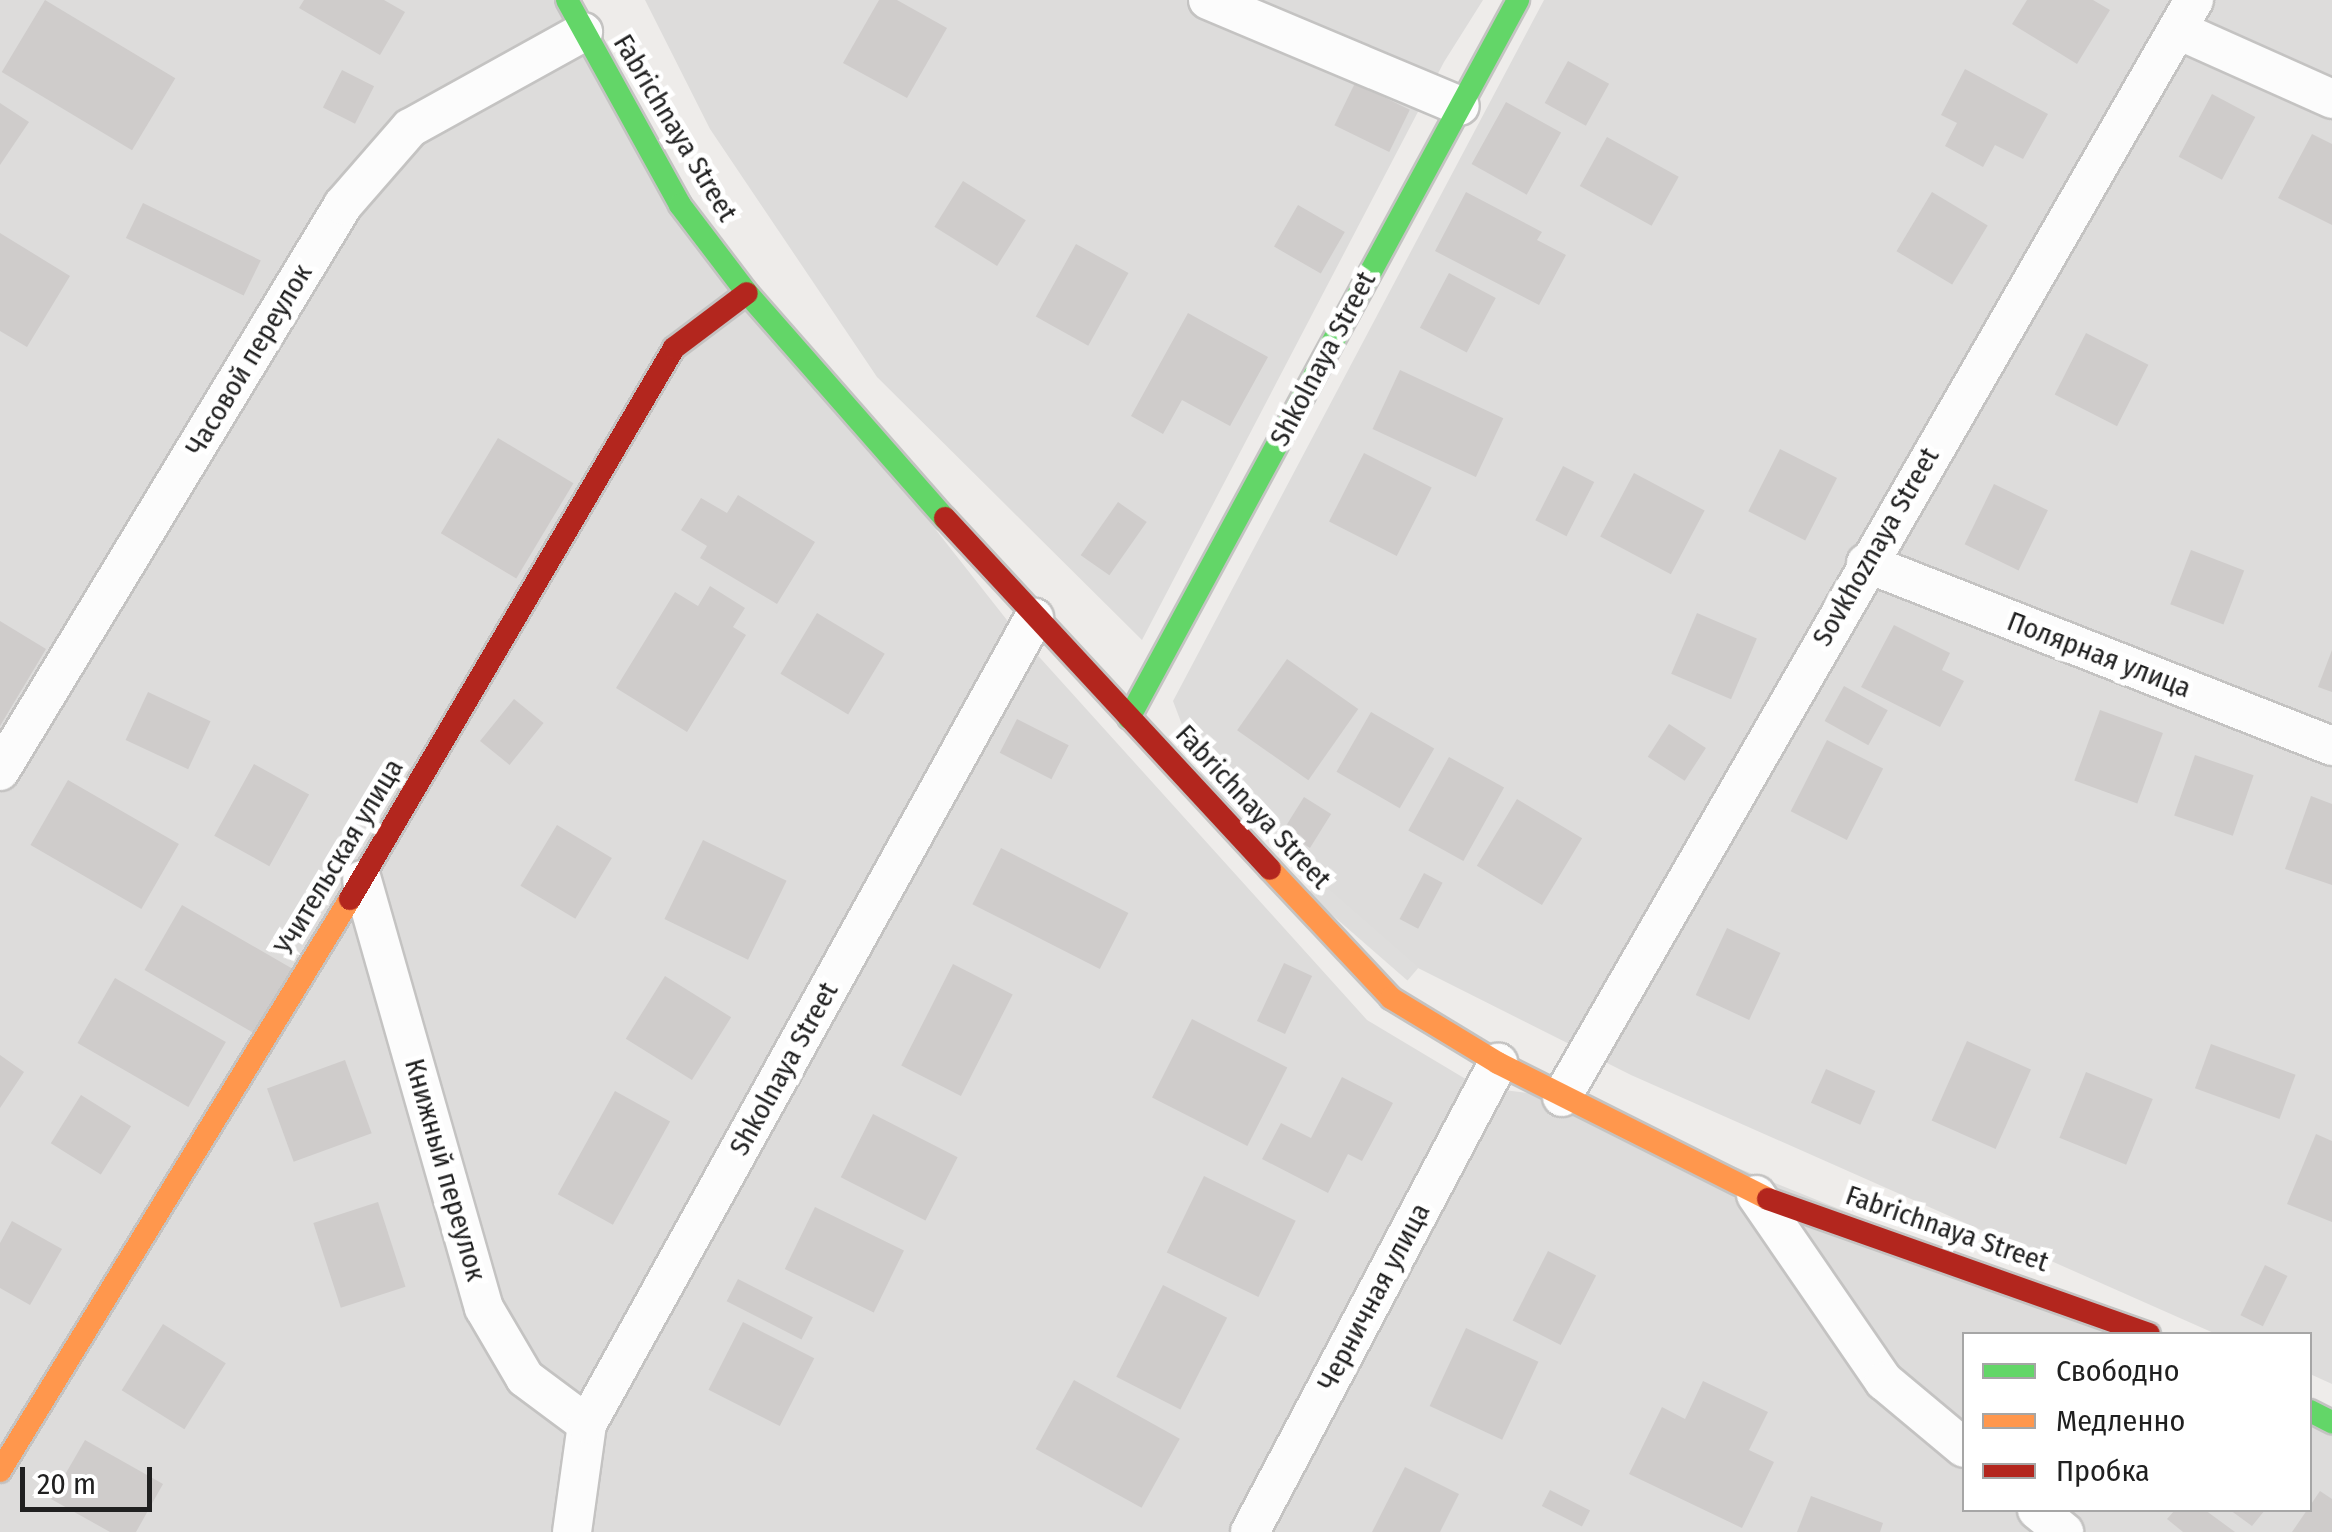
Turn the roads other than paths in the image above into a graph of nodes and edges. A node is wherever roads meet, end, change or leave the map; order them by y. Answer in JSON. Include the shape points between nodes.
{"nodes":[{"id":1,"x":1208,"y":0,"type":"edge"},
{"id":2,"x":1518,"y":0,"type":"edge"},
{"id":3,"x":2186,"y":15,"type":"edge"},
{"id":4,"x":575,"y":16,"type":"edge"},
{"id":5,"x":2332,"y":99,"type":"edge"},
{"id":6,"x":1460,"y":106,"type":"junction"},
{"id":7,"x":748,"y":293,"type":"junction"},
{"id":8,"x":1866,"y":563,"type":"junction"},
{"id":9,"x":1034,"y":618,"type":"junction"},
{"id":10,"x":1128,"y":718,"type":"junction"},
{"id":11,"x":2332,"y":746,"type":"edge"},
{"id":12,"x":0,"y":770,"type":"edge"},
{"id":13,"x":362,"y":880,"type":"junction"},
{"id":14,"x":1498,"y":1062,"type":"junction"},
{"id":15,"x":1562,"y":1097,"type":"junction"},
{"id":16,"x":1756,"y":1195,"type":"junction"},
{"id":17,"x":2143,"y":1332,"type":"edge"},
{"id":18,"x":587,"y":1424,"type":"junction"},
{"id":19,"x":1962,"y":1446,"type":"edge"},
{"id":20,"x":0,"y":1471,"type":"edge"},
{"id":21,"x":2039,"y":1512,"type":"edge"},
{"id":22,"x":572,"y":1532,"type":"edge"},
{"id":23,"x":1250,"y":1532,"type":"edge"},
{"id":24,"x":2064,"y":1532,"type":"edge"}],
"edges":[{"from":1,"to":6,"type":"street"},
{"from":2,"to":6,"type":"street","name":"Shkolnaya Street"},
{"from":3,"to":5,"type":"street"},
{"from":3,"to":8,"type":"street","name":"Sovkhoznaya Street"},
{"from":4,"to":7,"type":"street","name":"Fabrichnaya Street","via":[[680,205]]},
{"from":4,"to":12,"type":"street","name":"Часовой переулок","via":[[410,128],[343,205]]},
{"from":6,"to":10,"type":"street","name":"Shkolnaya Street"},
{"from":7,"to":9,"type":"street","name":"Fabrichnaya Street"},
{"from":7,"to":13,"type":"street","name":"Учительская улица","via":[[674,348]]},
{"from":8,"to":11,"type":"street","name":"Полярная улица"},
{"from":8,"to":15,"type":"street","name":"Sovkhoznaya Street"},
{"from":9,"to":10,"type":"street","name":"Fabrichnaya Street"},
{"from":9,"to":18,"type":"street","name":"Shkolnaya Street"},
{"from":10,"to":14,"type":"street","name":"Fabrichnaya Street","via":[[1391,998]]},
{"from":13,"to":18,"type":"street","name":"Книжный переулок","via":[[484,1308],[525,1378]]},
{"from":13,"to":20,"type":"street","name":"Учительская улица"},
{"from":14,"to":15,"type":"street","name":"Fabrichnaya Street"},
{"from":14,"to":23,"type":"street","name":"Черничная улица"},
{"from":15,"to":16,"type":"street","name":"Fabrichnaya Street"},
{"from":16,"to":17,"type":"street","name":"Fabrichnaya Street"},
{"from":16,"to":19,"type":"street","via":[[1884,1380]]},
{"from":18,"to":22,"type":"street","name":"Shkolnaya Street"},
{"from":21,"to":24,"type":"street"}]}
